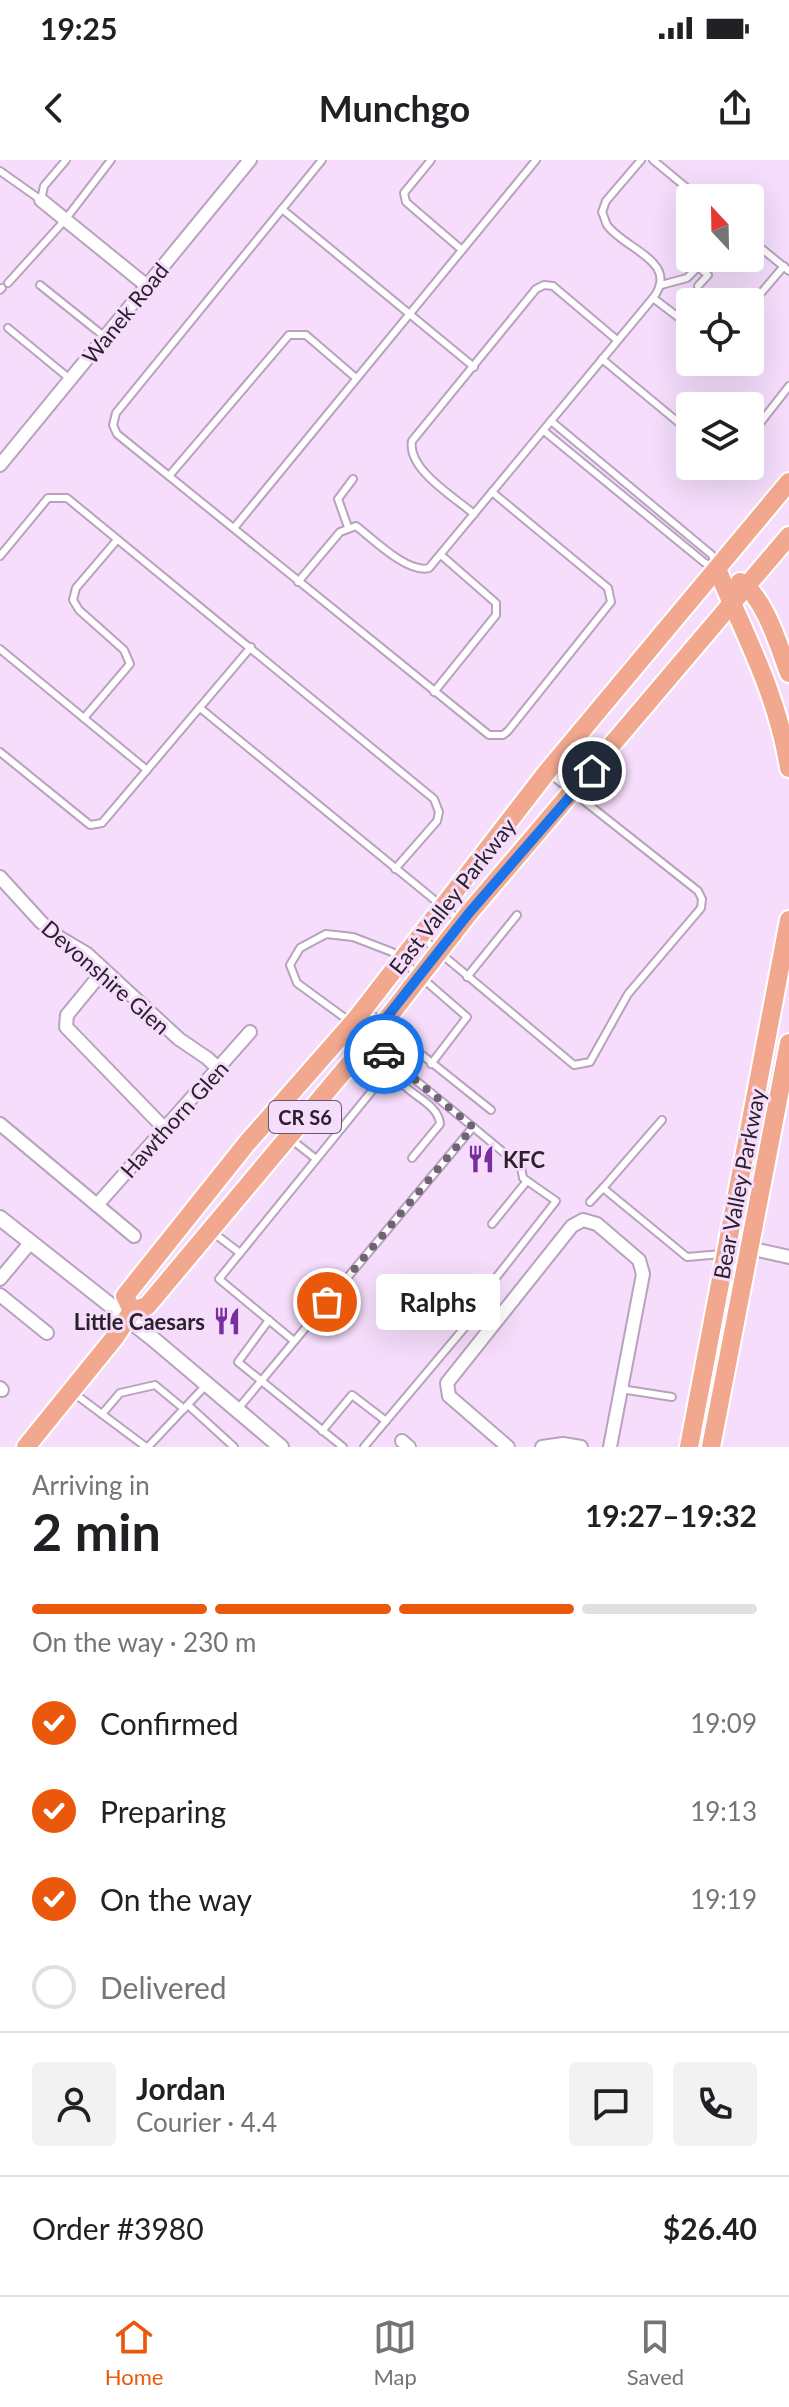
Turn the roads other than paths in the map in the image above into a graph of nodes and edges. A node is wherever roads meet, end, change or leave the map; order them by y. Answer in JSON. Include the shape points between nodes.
{"nodes":[{"id":1,"x":66,"y":160,"type":"edge"},
{"id":2,"x":111,"y":160,"type":"edge"},
{"id":3,"x":250,"y":160,"type":"edge"},
{"id":4,"x":322,"y":160,"type":"edge"},
{"id":5,"x":431,"y":160,"type":"edge"},
{"id":6,"x":536,"y":160,"type":"edge"},
{"id":7,"x":641,"y":160,"type":"edge"},
{"id":8,"x":653,"y":160,"type":"edge"},
{"id":9,"x":0,"y":171,"type":"edge"},
{"id":10,"x":682,"y":184,"type":"edge"},
{"id":11,"x":41,"y":200,"type":"junction"},
{"id":12,"x":282,"y":209,"type":"junction"},
{"id":13,"x":65,"y":220,"type":"junction"},
{"id":14,"x":462,"y":250,"type":"junction"},
{"id":15,"x":764,"y":251,"type":"edge"},
{"id":16,"x":786,"y":269,"type":"edge"},
{"id":17,"x":40,"y":285,"type":"dead end"},
{"id":18,"x":661,"y":285,"type":"junction"},
{"id":19,"x":147,"y":286,"type":"junction"},
{"id":20,"x":698,"y":286,"type":"dead end"},
{"id":21,"x":3,"y":287,"type":"edge"},
{"id":22,"x":764,"y":292,"type":"edge"},
{"id":23,"x":653,"y":298,"type":"junction"},
{"id":24,"x":409,"y":314,"type":"junction"},
{"id":25,"x":676,"y":315,"type":"edge"},
{"id":26,"x":8,"y":328,"type":"dead end"},
{"id":27,"x":105,"y":337,"type":"junction"},
{"id":28,"x":617,"y":340,"type":"junction"},
{"id":29,"x":602,"y":359,"type":"junction"},
{"id":30,"x":474,"y":367,"type":"junction"},
{"id":31,"x":356,"y":378,"type":"junction"},
{"id":32,"x":70,"y":379,"type":"junction"},
{"id":33,"x":789,"y":386,"type":"edge"},
{"id":34,"x":764,"y":418,"type":"edge"},
{"id":35,"x":676,"y":420,"type":"edge"},
{"id":36,"x":551,"y":421,"type":"junction"},
{"id":37,"x":544,"y":431,"type":"junction"},
{"id":38,"x":0,"y":465,"type":"edge"},
{"id":39,"x":613,"y":473,"type":"junction"},
{"id":40,"x":169,"y":476,"type":"junction"},
{"id":41,"x":353,"y":479,"type":"dead end"},
{"id":42,"x":606,"y":482,"type":"junction"},
{"id":43,"x":789,"y":482,"type":"edge"},
{"id":44,"x":492,"y":492,"type":"junction"},
{"id":45,"x":660,"y":512,"type":"junction"},
{"id":46,"x":474,"y":514,"type":"junction"},
{"id":47,"x":653,"y":520,"type":"junction"},
{"id":48,"x":348,"y":527,"type":"junction"},
{"id":49,"x":234,"y":528,"type":"junction"},
{"id":50,"x":789,"y":536,"type":"edge"},
{"id":51,"x":117,"y":540,"type":"junction"},
{"id":52,"x":441,"y":555,"type":"junction"},
{"id":53,"x":0,"y":556,"type":"edge"},
{"id":54,"x":717,"y":569,"type":"junction"},
{"id":55,"x":298,"y":582,"type":"junction"},
{"id":56,"x":748,"y":586,"type":"junction"},
{"id":57,"x":732,"y":604,"type":"junction"},
{"id":58,"x":251,"y":647,"type":"junction"},
{"id":59,"x":0,"y":649,"type":"edge"},
{"id":60,"x":789,"y":673,"type":"edge"},
{"id":61,"x":434,"y":692,"type":"junction"},
{"id":62,"x":200,"y":708,"type":"junction"},
{"id":63,"x":84,"y":718,"type":"junction"},
{"id":64,"x":0,"y":752,"type":"edge"},
{"id":65,"x":789,"y":768,"type":"edge"},
{"id":66,"x":147,"y":770,"type":"junction"},
{"id":67,"x":547,"y":772,"type":"junction"},
{"id":68,"x":573,"y":793,"type":"junction"},
{"id":69,"x":395,"y":869,"type":"junction"},
{"id":70,"x":0,"y":877,"type":"edge"},
{"id":71,"x":444,"y":908,"type":"junction"},
{"id":72,"x":517,"y":915,"type":"dead end"},
{"id":73,"x":789,"y":920,"type":"edge"},
{"id":74,"x":462,"y":922,"type":"junction"},
{"id":75,"x":421,"y":937,"type":"junction"},
{"id":76,"x":438,"y":952,"type":"junction"},
{"id":77,"x":402,"y":960,"type":"junction"},
{"id":78,"x":104,"y":970,"type":"junction"},
{"id":79,"x":419,"y":976,"type":"junction"},
{"id":80,"x":467,"y":977,"type":"junction"},
{"id":81,"x":358,"y":1016,"type":"junction"},
{"id":82,"x":383,"y":1024,"type":"junction"},
{"id":83,"x":250,"y":1032,"type":"dead end"},
{"id":84,"x":768,"y":1032,"type":"junction"},
{"id":85,"x":789,"y":1036,"type":"edge"},
{"id":86,"x":368,"y":1041,"type":"junction"},
{"id":87,"x":789,"y":1043,"type":"edge"},
{"id":88,"x":431,"y":1064,"type":"junction"},
{"id":89,"x":219,"y":1069,"type":"junction"},
{"id":90,"x":311,"y":1071,"type":"junction"},
{"id":91,"x":491,"y":1110,"type":"dead end"},
{"id":92,"x":662,"y":1120,"type":"dead end"},
{"id":93,"x":0,"y":1124,"type":"edge"},
{"id":94,"x":473,"y":1127,"type":"junction"},
{"id":95,"x":164,"y":1128,"type":"junction"},
{"id":96,"x":289,"y":1138,"type":"junction"},
{"id":97,"x":412,"y":1158,"type":"dead end"},
{"id":98,"x":316,"y":1159,"type":"junction"},
{"id":99,"x":527,"y":1181,"type":"junction"},
{"id":100,"x":603,"y":1188,"type":"junction"},
{"id":101,"x":590,"y":1202,"type":"dead end"},
{"id":102,"x":97,"y":1205,"type":"junction"},
{"id":103,"x":0,"y":1218,"type":"edge"},
{"id":104,"x":492,"y":1224,"type":"dead end"},
{"id":105,"x":211,"y":1231,"type":"junction"},
{"id":106,"x":134,"y":1236,"type":"dead end"},
{"id":107,"x":30,"y":1243,"type":"junction"},
{"id":108,"x":749,"y":1248,"type":"junction"},
{"id":109,"x":240,"y":1253,"type":"junction"},
{"id":110,"x":726,"y":1254,"type":"junction"},
{"id":111,"x":789,"y":1257,"type":"edge"},
{"id":112,"x":0,"y":1279,"type":"edge"},
{"id":113,"x":423,"y":1281,"type":"dead end"},
{"id":114,"x":0,"y":1295,"type":"edge"},
{"id":115,"x":130,"y":1316,"type":"junction"},
{"id":116,"x":466,"y":1316,"type":"junction"},
{"id":117,"x":269,"y":1320,"type":"junction"},
{"id":118,"x":47,"y":1333,"type":"dead end"},
{"id":119,"x":294,"y":1341,"type":"junction"},
{"id":120,"x":261,"y":1382,"type":"junction"},
{"id":121,"x":207,"y":1384,"type":"junction"},
{"id":122,"x":621,"y":1389,"type":"junction"},
{"id":123,"x":72,"y":1392,"type":"junction"},
{"id":124,"x":672,"y":1397,"type":"dead end"},
{"id":125,"x":186,"y":1407,"type":"junction"},
{"id":126,"x":237,"y":1410,"type":"junction"},
{"id":127,"x":102,"y":1414,"type":"junction"},
{"id":128,"x":386,"y":1421,"type":"junction"},
{"id":129,"x":322,"y":1431,"type":"junction"},
{"id":130,"x":26,"y":1447,"type":"edge"},
{"id":131,"x":147,"y":1447,"type":"edge"},
{"id":132,"x":234,"y":1447,"type":"edge"},
{"id":133,"x":281,"y":1447,"type":"edge"},
{"id":134,"x":343,"y":1447,"type":"edge"},
{"id":135,"x":364,"y":1447,"type":"edge"},
{"id":136,"x":508,"y":1447,"type":"edge"},
{"id":137,"x":542,"y":1447,"type":"edge"},
{"id":138,"x":581,"y":1447,"type":"edge"},
{"id":139,"x":610,"y":1447,"type":"edge"},
{"id":140,"x":689,"y":1447,"type":"edge"},
{"id":141,"x":711,"y":1447,"type":"edge"}],
"edges":[{"from":1,"to":11,"type":"lane","via":[[44,186]]},
{"from":2,"to":13,"type":"lane"},
{"from":3,"to":19,"type":"street","name":"Wanek Road"},
{"from":4,"to":12,"type":"lane"},
{"from":5,"to":14,"type":"lane","via":[[404,193],[406,202]]},
{"from":6,"to":14,"type":"lane"},
{"from":7,"to":18,"type":"lane","via":[[602,212],[607,225],[657,267]]},
{"from":8,"to":10,"type":"lane"},
{"from":9,"to":11,"type":"lane"},
{"from":11,"to":13,"type":"street"},
{"from":12,"to":24,"type":"lane"},
{"from":12,"to":40,"type":"lane","via":[[116,413],[117,434]]},
{"from":13,"to":19,"type":"street"},
{"from":13,"to":21,"type":"lane"},
{"from":14,"to":24,"type":"lane"},
{"from":15,"to":16,"type":"lane"},
{"from":16,"to":22,"type":"lane"},
{"from":17,"to":27,"type":"lane"},
{"from":18,"to":20,"type":"lane","via":[[687,278],[698,267],[708,275]]},
{"from":18,"to":23,"type":"lane"},
{"from":19,"to":27,"type":"street","name":"Wanek Road"},
{"from":23,"to":25,"type":"lane"},
{"from":23,"to":28,"type":"lane"},
{"from":24,"to":30,"type":"lane"},
{"from":24,"to":31,"type":"lane"},
{"from":26,"to":32,"type":"lane"},
{"from":27,"to":32,"type":"street","name":"Wanek Road"},
{"from":28,"to":29,"type":"lane"},
{"from":28,"to":30,"type":"lane","via":[[553,286],[544,285]]},
{"from":29,"to":35,"type":"lane"},
{"from":29,"to":36,"type":"lane"},
{"from":30,"to":46,"type":"lane","via":[[412,441],[410,451],[415,464]]},
{"from":31,"to":40,"type":"lane","via":[[306,335],[289,335]]},
{"from":31,"to":49,"type":"lane"},
{"from":32,"to":38,"type":"street","name":"Wanek Road"},
{"from":33,"to":34,"type":"lane"},
{"from":36,"to":37,"type":"lane"},
{"from":36,"to":39,"type":"lane"},
{"from":37,"to":42,"type":"lane"},
{"from":37,"to":44,"type":"lane"},
{"from":39,"to":42,"type":"lane"},
{"from":39,"to":45,"type":"lane"},
{"from":40,"to":49,"type":"lane"},
{"from":41,"to":48,"type":"lane","via":[[338,499]]},
{"from":42,"to":47,"type":"lane"},
{"from":43,"to":54,"type":"main road","name":"East Valley Parkway","number":"CR S6"},
{"from":44,"to":46,"type":"lane"},
{"from":44,"to":61,"type":"lane","via":[[608,588],[611,602],[503,735],[489,735]]},
{"from":45,"to":47,"type":"lane"},
{"from":45,"to":54,"type":"lane","via":[[712,555]]},
{"from":46,"to":52,"type":"lane"},
{"from":47,"to":54,"type":"lane"},
{"from":48,"to":52,"type":"lane","via":[[356,526],[409,567],[429,568]]},
{"from":48,"to":55,"type":"lane"},
{"from":49,"to":55,"type":"lane"},
{"from":50,"to":56,"type":"main road","name":"East Valley Parkway","number":"CR S6"},
{"from":51,"to":53,"type":"lane","via":[[67,498],[48,498]]},
{"from":51,"to":58,"type":"lane"},
{"from":51,"to":63,"type":"lane","via":[[76,588],[73,600],[124,650],[130,664]]},
{"from":52,"to":61,"type":"lane","via":[[496,603],[496,615]]},
{"from":54,"to":56,"type":"main road"},
{"from":54,"to":57,"type":"main road"},
{"from":54,"to":67,"type":"main road","name":"East Valley Parkway","number":"CR S6"},
{"from":55,"to":61,"type":"lane"},
{"from":56,"to":57,"type":"main road","name":"East Valley Parkway","number":"CR S6"},
{"from":56,"to":60,"type":"main road","via":[[770,623]]},
{"from":57,"to":65,"type":"main road","via":[[770,688]]},
{"from":57,"to":68,"type":"main road","name":"East Valley Parkway","number":"CR S6"},
{"from":58,"to":62,"type":"lane"},
{"from":58,"to":69,"type":"lane","via":[[434,799],[437,821]]},
{"from":59,"to":63,"type":"lane"},
{"from":62,"to":66,"type":"lane"},
{"from":62,"to":69,"type":"lane"},
{"from":63,"to":66,"type":"lane"},
{"from":64,"to":66,"type":"lane","via":[[90,825],[102,823]]},
{"from":67,"to":68,"type":"lane"},
{"from":67,"to":71,"type":"main road","name":"East Valley Parkway","number":"CR S6"},
{"from":68,"to":74,"type":"main road","name":"East Valley Parkway","number":"CR S6"},
{"from":68,"to":80,"type":"lane","via":[[698,891],[701,908],[628,994],[590,1062],[574,1065]]},
{"from":69,"to":71,"type":"lane"},
{"from":70,"to":78,"type":"street","name":"Devonshire Glen","via":[[41,922]]},
{"from":71,"to":74,"type":"lane"},
{"from":71,"to":75,"type":"main road","name":"East Valley Parkway","number":"CR S6"},
{"from":72,"to":80,"type":"lane"},
{"from":73,"to":84,"type":"main road","name":"Bear Valley Parkway"},
{"from":74,"to":76,"type":"main road","name":"East Valley Parkway","number":"CR S6"},
{"from":75,"to":76,"type":"lane"},
{"from":75,"to":77,"type":"main road","name":"East Valley Parkway","number":"CR S6"},
{"from":76,"to":79,"type":"main road","name":"East Valley Parkway","number":"CR S6"},
{"from":76,"to":80,"type":"lane"},
{"from":77,"to":79,"type":"lane"},
{"from":77,"to":81,"type":"main road","name":"East Valley Parkway","number":"CR S6"},
{"from":77,"to":81,"type":"lane","via":[[353,937],[326,934],[300,948],[290,965],[297,983]]},
{"from":78,"to":89,"type":"street","name":"Devonshire Glen"},
{"from":78,"to":95,"type":"street","via":[[67,1015],[66,1027]]},
{"from":79,"to":82,"type":"main road","name":"East Valley Parkway","number":"CR S6"},
{"from":79,"to":88,"type":"lane","via":[[467,1017]]},
{"from":81,"to":82,"type":"lane"},
{"from":81,"to":90,"type":"main road","name":"East Valley Parkway","number":"CR S6"},
{"from":82,"to":86,"type":"main road","name":"East Valley Parkway","number":"CR S6"},
{"from":82,"to":88,"type":"lane"},
{"from":83,"to":89,"type":"street","name":"Hawthorn Glen"},
{"from":84,"to":85,"type":"street"},
{"from":84,"to":110,"type":"main road","name":"Bear Valley Parkway"},
{"from":86,"to":94,"type":"lane"},
{"from":86,"to":96,"type":"main road","name":"East Valley Parkway","number":"CR S6"},
{"from":87,"to":108,"type":"main road","name":"Bear Valley Parkway"},
{"from":88,"to":91,"type":"lane"},
{"from":89,"to":95,"type":"street","name":"Hawthorn Glen"},
{"from":90,"to":96,"type":"main road","via":[[307,1088],[281,1125]]},
{"from":90,"to":115,"type":"main road","name":"East Valley Parkway","number":"CR S6","via":[[125,1296]]},
{"from":92,"to":100,"type":"lane"},
{"from":93,"to":102,"type":"street"},
{"from":94,"to":99,"type":"lane","via":[[521,1167]]},
{"from":94,"to":119,"type":"lane"},
{"from":95,"to":102,"type":"street","name":"Hawthorn Glen"},
{"from":96,"to":98,"type":"lane"},
{"from":96,"to":105,"type":"main road","name":"East Valley Parkway","number":"CR S6"},
{"from":97,"to":98,"type":"lane","via":[[440,1119],[392,1077],[384,1076]]},
{"from":98,"to":109,"type":"lane"},
{"from":99,"to":104,"type":"lane"},
{"from":99,"to":116,"type":"lane","via":[[556,1201]]},
{"from":100,"to":101,"type":"lane"},
{"from":100,"to":110,"type":"lane","via":[[687,1257]]},
{"from":102,"to":106,"type":"street"},
{"from":103,"to":107,"type":"street"},
{"from":105,"to":109,"type":"lane"},
{"from":105,"to":115,"type":"main road","name":"East Valley Parkway","number":"CR S6","via":[[147,1306]]},
{"from":107,"to":112,"type":"street"},
{"from":107,"to":115,"type":"street"},
{"from":108,"to":111,"type":"street"},
{"from":108,"to":141,"type":"main road","name":"Bear Valley Parkway"},
{"from":109,"to":117,"type":"lane","via":[[219,1279]]},
{"from":110,"to":140,"type":"main road","name":"Bear Valley Parkway"},
{"from":113,"to":116,"type":"lane"},
{"from":114,"to":118,"type":"street"},
{"from":115,"to":121,"type":"street"},
{"from":115,"to":123,"type":"main road","name":"East Valley Parkway","number":"CR S6"},
{"from":116,"to":128,"type":"lane","via":[[465,1327]]},
{"from":117,"to":119,"type":"lane"},
{"from":117,"to":120,"type":"lane","via":[[238,1362]]},
{"from":119,"to":120,"type":"lane"},
{"from":120,"to":126,"type":"lane"},
{"from":120,"to":129,"type":"lane"},
{"from":121,"to":125,"type":"lane"},
{"from":121,"to":126,"type":"street"},
{"from":122,"to":124,"type":"lane"},
{"from":122,"to":136,"type":"street","via":[[643,1274],[639,1260],[597,1224],[583,1220],[555,1246],[447,1383],[449,1396]]},
{"from":122,"to":139,"type":"street"},
{"from":123,"to":127,"type":"lane"},
{"from":123,"to":130,"type":"main road","name":"East Valley Parkway","number":"CR S6"},
{"from":125,"to":127,"type":"lane","via":[[155,1385],[120,1393]]},
{"from":125,"to":131,"type":"lane"},
{"from":125,"to":132,"type":"lane"},
{"from":126,"to":133,"type":"street"},
{"from":127,"to":131,"type":"lane"},
{"from":128,"to":129,"type":"lane","via":[[352,1395]]},
{"from":128,"to":135,"type":"lane"},
{"from":129,"to":134,"type":"lane"},
{"from":137,"to":138,"type":"street"}]}
